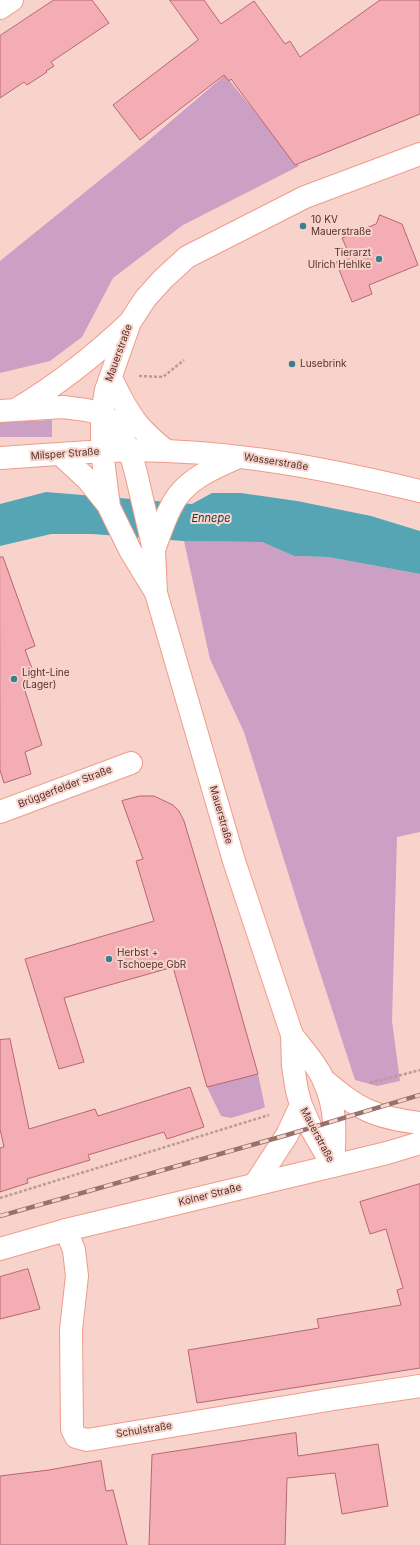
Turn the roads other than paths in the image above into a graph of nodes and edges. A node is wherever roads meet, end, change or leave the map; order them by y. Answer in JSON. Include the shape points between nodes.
{"nodes":[{"id":1,"x":12,"y":0,"type":"edge"},
{"id":2,"x":0,"y":8,"type":"edge"},
{"id":3,"x":419,"y":158,"type":"edge"},
{"id":4,"x":130,"y":322,"type":"junction"},
{"id":5,"x":111,"y":378,"type":"junction"},
{"id":6,"x":7,"y":411,"type":"edge"},
{"id":7,"x":102,"y":414,"type":"junction"},
{"id":8,"x":165,"y":450,"type":"junction"},
{"id":9,"x":130,"y":451,"type":"junction"},
{"id":10,"x":102,"y":452,"type":"junction"},
{"id":11,"x":62,"y":455,"type":"junction"},
{"id":12,"x":240,"y":456,"type":"junction"},
{"id":13,"x":0,"y":458,"type":"edge"},
{"id":14,"x":96,"y":478,"type":"junction"},
{"id":15,"x":420,"y":491,"type":"edge"},
{"id":16,"x":154,"y":550,"type":"junction"},
{"id":17,"x":156,"y":593,"type":"junction"},
{"id":18,"x":130,"y":763,"type":"dead end"},
{"id":19,"x":0,"y":812,"type":"edge"},
{"id":20,"x":292,"y":1035,"type":"junction"},
{"id":21,"x":331,"y":1086,"type":"junction"},
{"id":22,"x":301,"y":1105,"type":"junction"},
{"id":23,"x":420,"y":1123,"type":"edge"},
{"id":24,"x":420,"y":1144,"type":"edge"},
{"id":25,"x":333,"y":1166,"type":"junction"},
{"id":26,"x":255,"y":1184,"type":"junction"},
{"id":27,"x":66,"y":1230,"type":"junction"},
{"id":28,"x":0,"y":1249,"type":"edge"},
{"id":29,"x":420,"y":1386,"type":"edge"}],
"edges":[{"from":1,"to":2,"type":"main road"},
{"from":3,"to":4,"type":"main road","name":"Mauerstraße","via":[[305,197],[187,258],[145,299]]},
{"from":4,"to":5,"type":"main road","name":"Mauerstraße"},
{"from":4,"to":6,"type":"main road","via":[[104,347],[37,397]]},
{"from":5,"to":7,"type":"main road","name":"Mauerstraße"},
{"from":5,"to":8,"type":"main road","via":[[134,420]]},
{"from":6,"to":7,"type":"main road","via":[[63,408]]},
{"from":7,"to":9,"type":"main road","via":[[114,424]]},
{"from":7,"to":10,"type":"main road","name":"Mauerstraße"},
{"from":8,"to":9,"type":"main road","name":"Wasserstraße"},
{"from":8,"to":12,"type":"main road","name":"Wasserstraße"},
{"from":9,"to":10,"type":"main road","name":"Milsper Straße"},
{"from":9,"to":16,"type":"main road","name":"Mauerstraße"},
{"from":10,"to":11,"type":"main road","name":"Milsper Straße"},
{"from":10,"to":14,"type":"main road","name":"Mauerstraße"},
{"from":11,"to":13,"type":"main road","name":"Milsper Straße"},
{"from":11,"to":14,"type":"main road"},
{"from":12,"to":15,"type":"main road","name":"Wasserstraße","via":[[345,473]]},
{"from":12,"to":16,"type":"main road","via":[[195,479],[178,495],[170,507]]},
{"from":14,"to":17,"type":"main road","name":"Mauerstraße","via":[[130,550]]},
{"from":16,"to":17,"type":"main road","name":"Mauerstraße"},
{"from":17,"to":20,"type":"main road","name":"Mauerstraße","via":[[234,861]]},
{"from":18,"to":19,"type":"main road","name":"Brüggerfelder Straße"},
{"from":20,"to":21,"type":"main road","name":"Mauerstraße"},
{"from":20,"to":22,"type":"main road","name":"Mauerstraße","via":[[293,1066]]},
{"from":21,"to":23,"type":"main road","via":[[376,1115]]},
{"from":21,"to":25,"type":"main road","name":"Mauerstraße","via":[[330,1096],[336,1135]]},
{"from":22,"to":25,"type":"main road","name":"Mauerstraße"},
{"from":22,"to":26,"type":"main road","via":[[287,1135]]},
{"from":24,"to":25,"type":"main road","name":"Kölner Straße"},
{"from":25,"to":26,"type":"main road","name":"Kölner Straße"},
{"from":26,"to":27,"type":"main road","name":"Kölner Straße"},
{"from":27,"to":28,"type":"main road","name":"Kölner Straße"},
{"from":27,"to":29,"type":"main road","name":"Schulstraße","via":[[74,1250],[77,1276],[71,1330],[72,1429],[76,1437],[87,1440]]}]}
